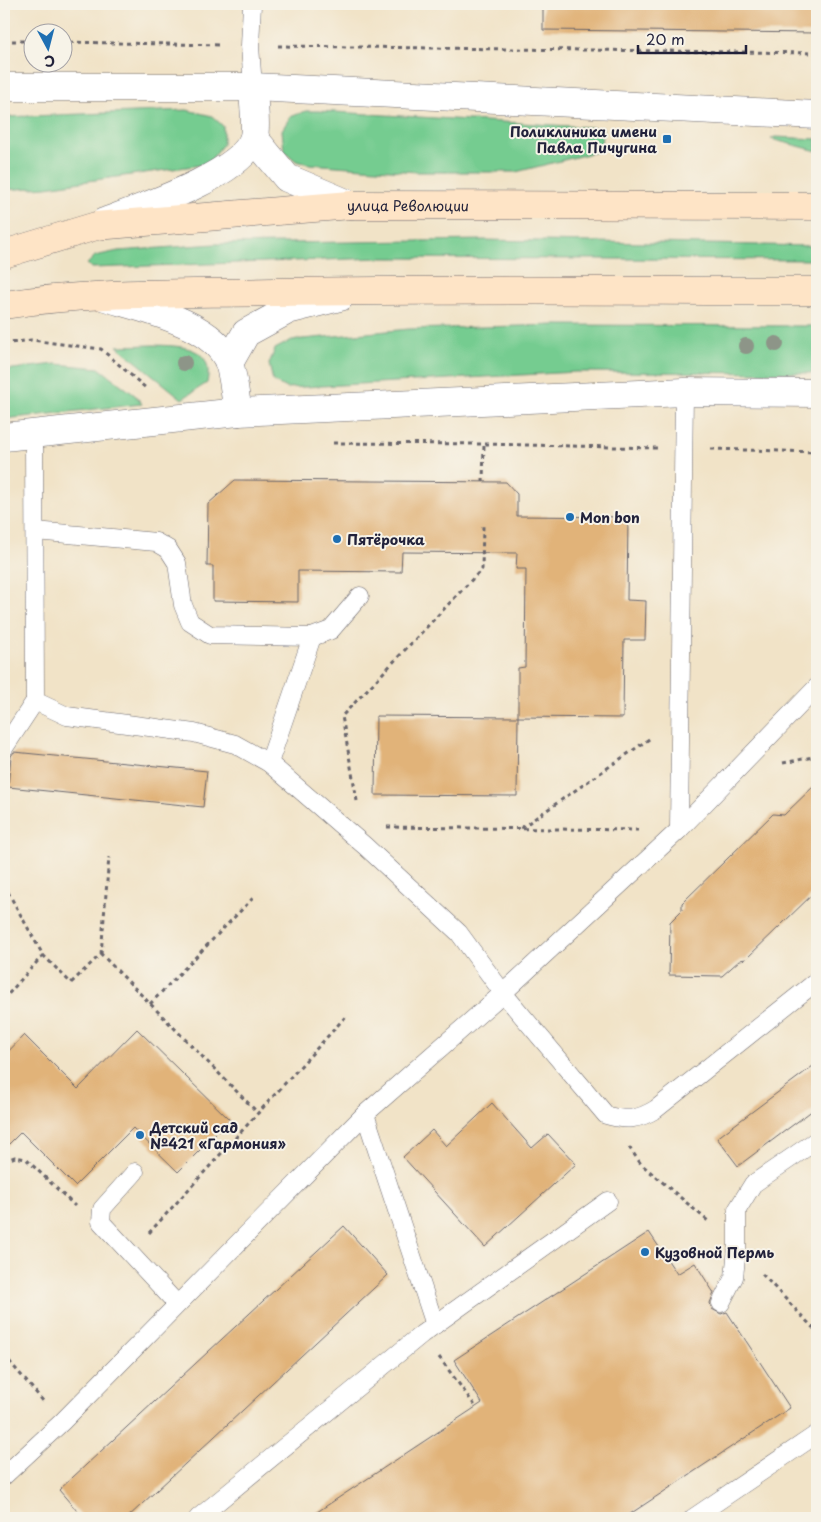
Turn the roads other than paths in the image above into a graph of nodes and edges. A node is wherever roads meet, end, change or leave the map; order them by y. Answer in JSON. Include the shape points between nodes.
{"nodes":[{"id":1,"x":252,"y":4,"type":"edge"},
{"id":2,"x":4,"y":87,"type":"edge"},
{"id":3,"x":254,"y":87,"type":"junction"},
{"id":4,"x":817,"y":115,"type":"edge"},
{"id":5,"x":254,"y":138,"type":"junction"},
{"id":6,"x":351,"y":205,"type":"junction"},
{"id":7,"x":817,"y":206,"type":"edge"},
{"id":8,"x":96,"y":226,"type":"junction"},
{"id":9,"x":4,"y":254,"type":"edge"},
{"id":10,"x":364,"y":290,"type":"junction"},
{"id":11,"x":817,"y":291,"type":"edge"},
{"id":12,"x":101,"y":296,"type":"junction"},
{"id":13,"x":4,"y":305,"type":"edge"},
{"id":14,"x":229,"y":363,"type":"junction"},
{"id":15,"x":684,"y":392,"type":"junction"},
{"id":16,"x":817,"y":393,"type":"edge"},
{"id":17,"x":238,"y":412,"type":"junction"},
{"id":18,"x":34,"y":432,"type":"junction"},
{"id":19,"x":4,"y":437,"type":"edge"},
{"id":20,"x":35,"y":531,"type":"junction"},
{"id":21,"x":360,"y":596,"type":"dead end"},
{"id":22,"x":312,"y":637,"type":"junction"},
{"id":23,"x":817,"y":687,"type":"edge"},
{"id":24,"x":35,"y":701,"type":"junction"},
{"id":25,"x":4,"y":748,"type":"edge"},
{"id":26,"x":269,"y":763,"type":"junction"},
{"id":27,"x":679,"y":830,"type":"junction"},
{"id":28,"x":817,"y":981,"type":"edge"},
{"id":29,"x":502,"y":994,"type":"junction"},
{"id":30,"x":364,"y":1114,"type":"junction"},
{"id":31,"x":817,"y":1140,"type":"edge"},
{"id":32,"x":135,"y":1172,"type":"dead end"},
{"id":33,"x":608,"y":1201,"type":"dead end"},
{"id":34,"x":721,"y":1303,"type":"dead end"},
{"id":35,"x":177,"y":1304,"type":"junction"},
{"id":36,"x":429,"y":1329,"type":"junction"},
{"id":37,"x":817,"y":1434,"type":"edge"},
{"id":38,"x":4,"y":1476,"type":"edge"},
{"id":39,"x":198,"y":1518,"type":"edge"},
{"id":40,"x":693,"y":1518,"type":"edge"}],
"edges":[{"from":1,"to":3,"type":"lane","via":[[250,46]]},
{"from":2,"to":3,"type":"street"},
{"from":3,"to":4,"type":"street"},
{"from":3,"to":5,"type":"street"},
{"from":5,"to":6,"type":"street","via":[[287,178]]},
{"from":5,"to":8,"type":"street","via":[[235,162],[199,184]]},
{"from":6,"to":7,"type":"main road","name":"улица Революции"},
{"from":6,"to":8,"type":"main road","name":"улица Революции"},
{"from":8,"to":9,"type":"main road","name":"улица Революции"},
{"from":10,"to":11,"type":"main road"},
{"from":10,"to":12,"type":"main road"},
{"from":10,"to":14,"type":"street","via":[[288,310],[246,333]]},
{"from":12,"to":13,"type":"main road"},
{"from":12,"to":14,"type":"street","via":[[167,315],[214,341]]},
{"from":14,"to":17,"type":"street"},
{"from":15,"to":16,"type":"street"},
{"from":15,"to":17,"type":"street"},
{"from":15,"to":27,"type":"lane"},
{"from":17,"to":18,"type":"street"},
{"from":18,"to":19,"type":"street"},
{"from":18,"to":20,"type":"lane"},
{"from":20,"to":22,"type":"lane","via":[[156,542],[168,549],[177,563],[183,605],[190,622],[210,635]]},
{"from":20,"to":24,"type":"lane"},
{"from":21,"to":22,"type":"lane","via":[[331,630]]},
{"from":22,"to":26,"type":"lane"},
{"from":23,"to":27,"type":"lane"},
{"from":24,"to":25,"type":"lane"},
{"from":24,"to":26,"type":"lane","via":[[67,716],[194,733],[236,744]]},
{"from":26,"to":29,"type":"lane","via":[[458,932]]},
{"from":27,"to":29,"type":"lane"},
{"from":28,"to":29,"type":"lane","via":[[656,1109],[623,1120],[606,1115]]},
{"from":29,"to":30,"type":"lane"},
{"from":30,"to":35,"type":"lane"},
{"from":30,"to":36,"type":"lane"},
{"from":31,"to":34,"type":"lane","via":[[753,1184],[737,1210],[734,1277]]},
{"from":32,"to":35,"type":"lane","via":[[102,1209],[101,1222]]},
{"from":33,"to":36,"type":"lane"},
{"from":35,"to":38,"type":"lane","via":[[62,1422]]},
{"from":36,"to":39,"type":"lane"},
{"from":37,"to":40,"type":"lane"}]}
